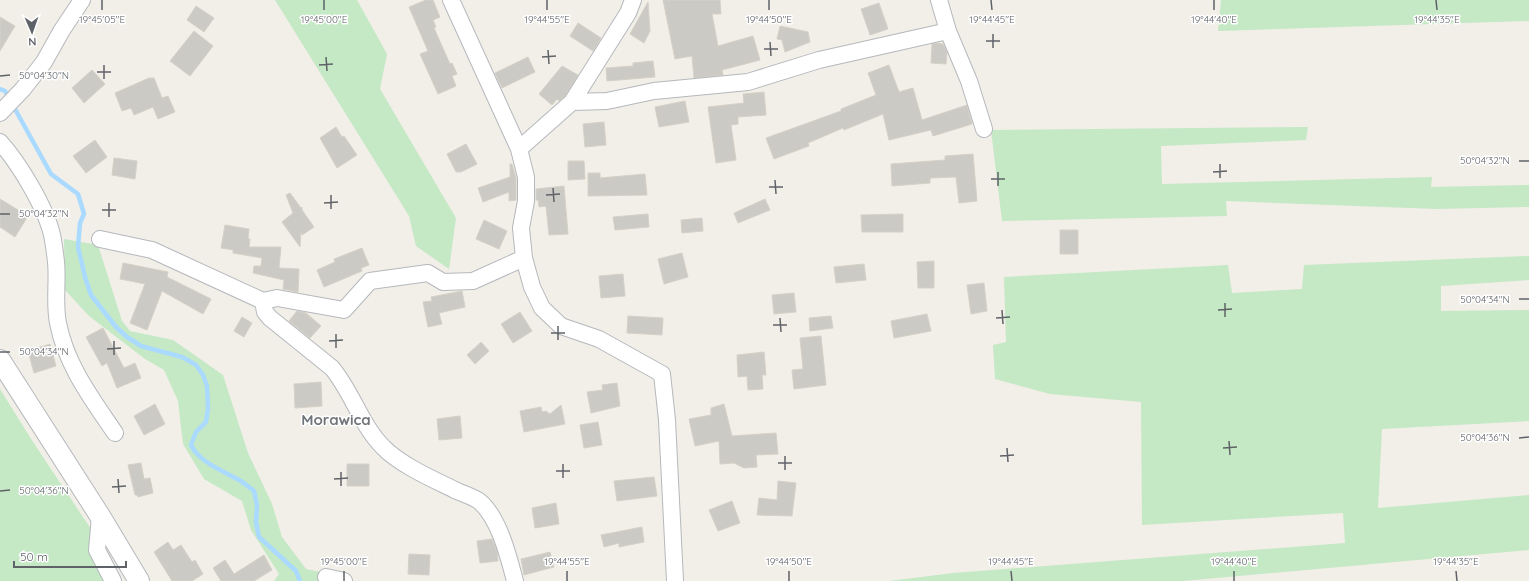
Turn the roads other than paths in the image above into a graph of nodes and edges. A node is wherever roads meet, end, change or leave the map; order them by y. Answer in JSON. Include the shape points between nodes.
{"nodes":[{"id":1,"x":82,"y":0,"type":"edge"},
{"id":2,"x":451,"y":0,"type":"edge"},
{"id":3,"x":633,"y":0,"type":"edge"},
{"id":4,"x":939,"y":0,"type":"edge"},
{"id":5,"x":948,"y":31,"type":"junction"},
{"id":6,"x":572,"y":102,"type":"junction"},
{"id":7,"x":0,"y":113,"type":"edge"},
{"id":8,"x":984,"y":129,"type":"dead end"},
{"id":9,"x":0,"y":142,"type":"edge"},
{"id":10,"x":519,"y":149,"type":"junction"},
{"id":11,"x":100,"y":239,"type":"dead end"},
{"id":12,"x":524,"y":258,"type":"junction"},
{"id":13,"x":262,"y":301,"type":"junction"},
{"id":14,"x":0,"y":360,"type":"edge"},
{"id":15,"x":115,"y":433,"type":"dead end"},
{"id":16,"x":100,"y":516,"type":"junction"},
{"id":17,"x":326,"y":577,"type":"dead end"},
{"id":18,"x":113,"y":581,"type":"edge"},
{"id":19,"x":139,"y":581,"type":"edge"},
{"id":20,"x":344,"y":581,"type":"edge"},
{"id":21,"x":515,"y":581,"type":"edge"},
{"id":22,"x":675,"y":581,"type":"edge"}],
"edges":[{"from":1,"to":7,"type":"street","via":[[44,62]]},
{"from":2,"to":10,"type":"street"},
{"from":3,"to":6,"type":"street","via":[[624,19]]},
{"from":4,"to":5,"type":"street"},
{"from":5,"to":6,"type":"street","via":[[819,60],[748,82],[654,91],[607,101]]},
{"from":5,"to":8,"type":"street","via":[[969,81]]},
{"from":6,"to":10,"type":"street"},
{"from":9,"to":15,"type":"street","via":[[36,196],[52,234],[56,264],[55,300],[58,323],[66,350],[78,376]]},
{"from":10,"to":12,"type":"street","via":[[526,177],[526,201],[521,228]]},
{"from":11,"to":13,"type":"street","via":[[152,250]]},
{"from":12,"to":13,"type":"street","via":[[473,280],[443,282],[428,273],[370,281],[344,310],[277,298]]},
{"from":12,"to":22,"type":"street","via":[[532,287],[542,308],[561,326],[599,339],[662,374],[667,420]]},
{"from":13,"to":21,"type":"street","via":[[270,318],[332,368],[372,435],[384,449],[422,474],[479,502],[491,516],[505,544]]},
{"from":14,"to":16,"type":"street"},
{"from":16,"to":18,"type":"street","via":[[97,550]]},
{"from":16,"to":19,"type":"street"},
{"from":17,"to":20,"type":"street"}]}
